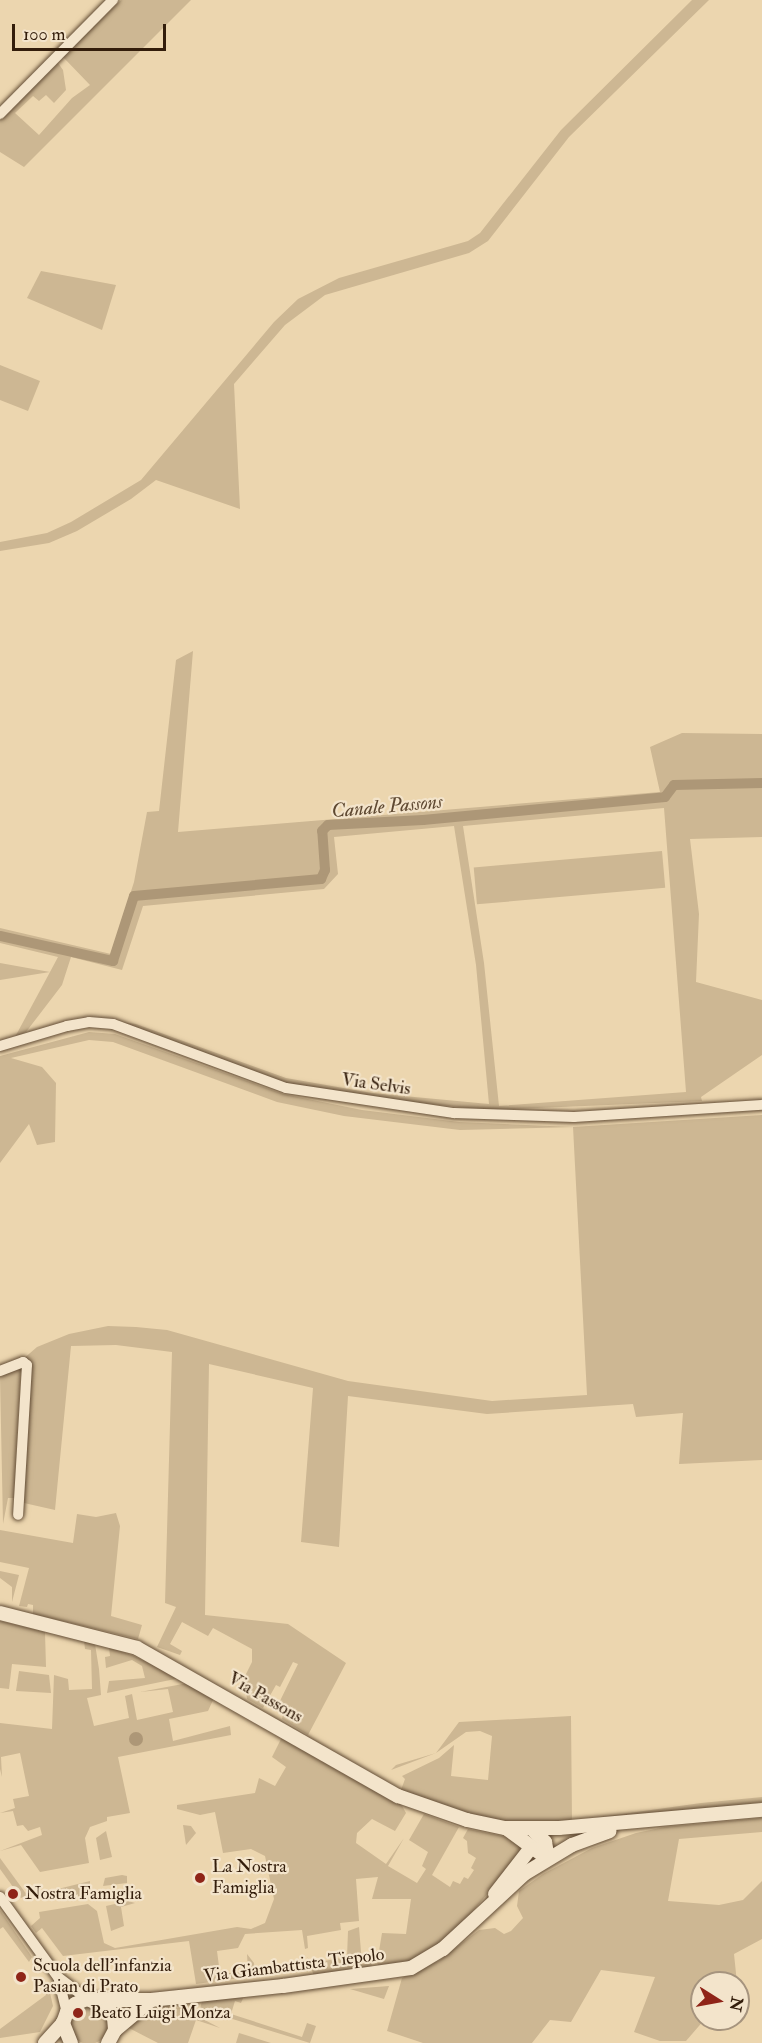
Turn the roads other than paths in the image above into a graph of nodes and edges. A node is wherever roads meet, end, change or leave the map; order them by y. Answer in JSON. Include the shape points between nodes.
{"nodes":[{"id":1,"x":113,"y":0,"type":"edge"},
{"id":2,"x":0,"y":114,"type":"edge"},
{"id":3,"x":0,"y":1046,"type":"edge"},
{"id":4,"x":762,"y":1105,"type":"edge"},
{"id":5,"x":0,"y":1371,"type":"edge"},
{"id":6,"x":18,"y":1515,"type":"dead end"},
{"id":7,"x":0,"y":1613,"type":"edge"},
{"id":8,"x":762,"y":1810,"type":"edge"},
{"id":9,"x":629,"y":1825,"type":"junction"},
{"id":10,"x":506,"y":1828,"type":"junction"},
{"id":11,"x":531,"y":1828,"type":"junction"},
{"id":12,"x":530,"y":1849,"type":"junction"},
{"id":13,"x":548,"y":1859,"type":"junction"},
{"id":14,"x":0,"y":1897,"type":"edge"},
{"id":15,"x":490,"y":1904,"type":"junction"},
{"id":16,"x":58,"y":1977,"type":"junction"},
{"id":17,"x":92,"y":2000,"type":"junction"},
{"id":18,"x":151,"y":2000,"type":"junction"},
{"id":19,"x":65,"y":2017,"type":"junction"},
{"id":20,"x":112,"y":2038,"type":"edge"},
{"id":21,"x":45,"y":2043,"type":"edge"},
{"id":22,"x":70,"y":2043,"type":"edge"}],
"edges":[{"from":1,"to":2,"type":"street"},
{"from":3,"to":4,"type":"street","name":"Via Selvis","via":[[67,1026],[89,1022],[113,1024],[286,1088],[454,1113],[574,1117]]},
{"from":5,"to":6,"type":"street","via":[[23,1362],[27,1365]]},
{"from":7,"to":10,"type":"street","name":"Via Passons","via":[[137,1648],[398,1796],[432,1810]]},
{"from":8,"to":9,"type":"street","name":"Via Passons"},
{"from":9,"to":11,"type":"street","name":"Via Passons"},
{"from":9,"to":13,"type":"street","name":"Via Giambattista Tiepolo","via":[[593,1836]]},
{"from":10,"to":11,"type":"street","name":"Via Passons"},
{"from":10,"to":12,"type":"street","name":"Via Passons"},
{"from":11,"to":13,"type":"street","via":[[545,1842]]},
{"from":12,"to":13,"type":"street","name":"Via Passons"},
{"from":12,"to":15,"type":"street","name":"Via Giambattista Tiepolo","via":[[514,1865]]},
{"from":13,"to":15,"type":"street","name":"Via Giambattista Tiepolo"},
{"from":14,"to":16,"type":"street"},
{"from":15,"to":18,"type":"street","name":"Via Giambattista Tiepolo","via":[[431,1958],[398,1972]]},
{"from":16,"to":17,"type":"street"},
{"from":16,"to":19,"type":"street"},
{"from":17,"to":18,"type":"street","name":"Via Giambattista Tiepolo"},
{"from":17,"to":19,"type":"street","via":[[75,2004]]},
{"from":17,"to":20,"type":"street","via":[[108,2007],[114,2018]]},
{"from":18,"to":20,"type":"street"},
{"from":19,"to":21,"type":"street"},
{"from":19,"to":22,"type":"street"}]}
